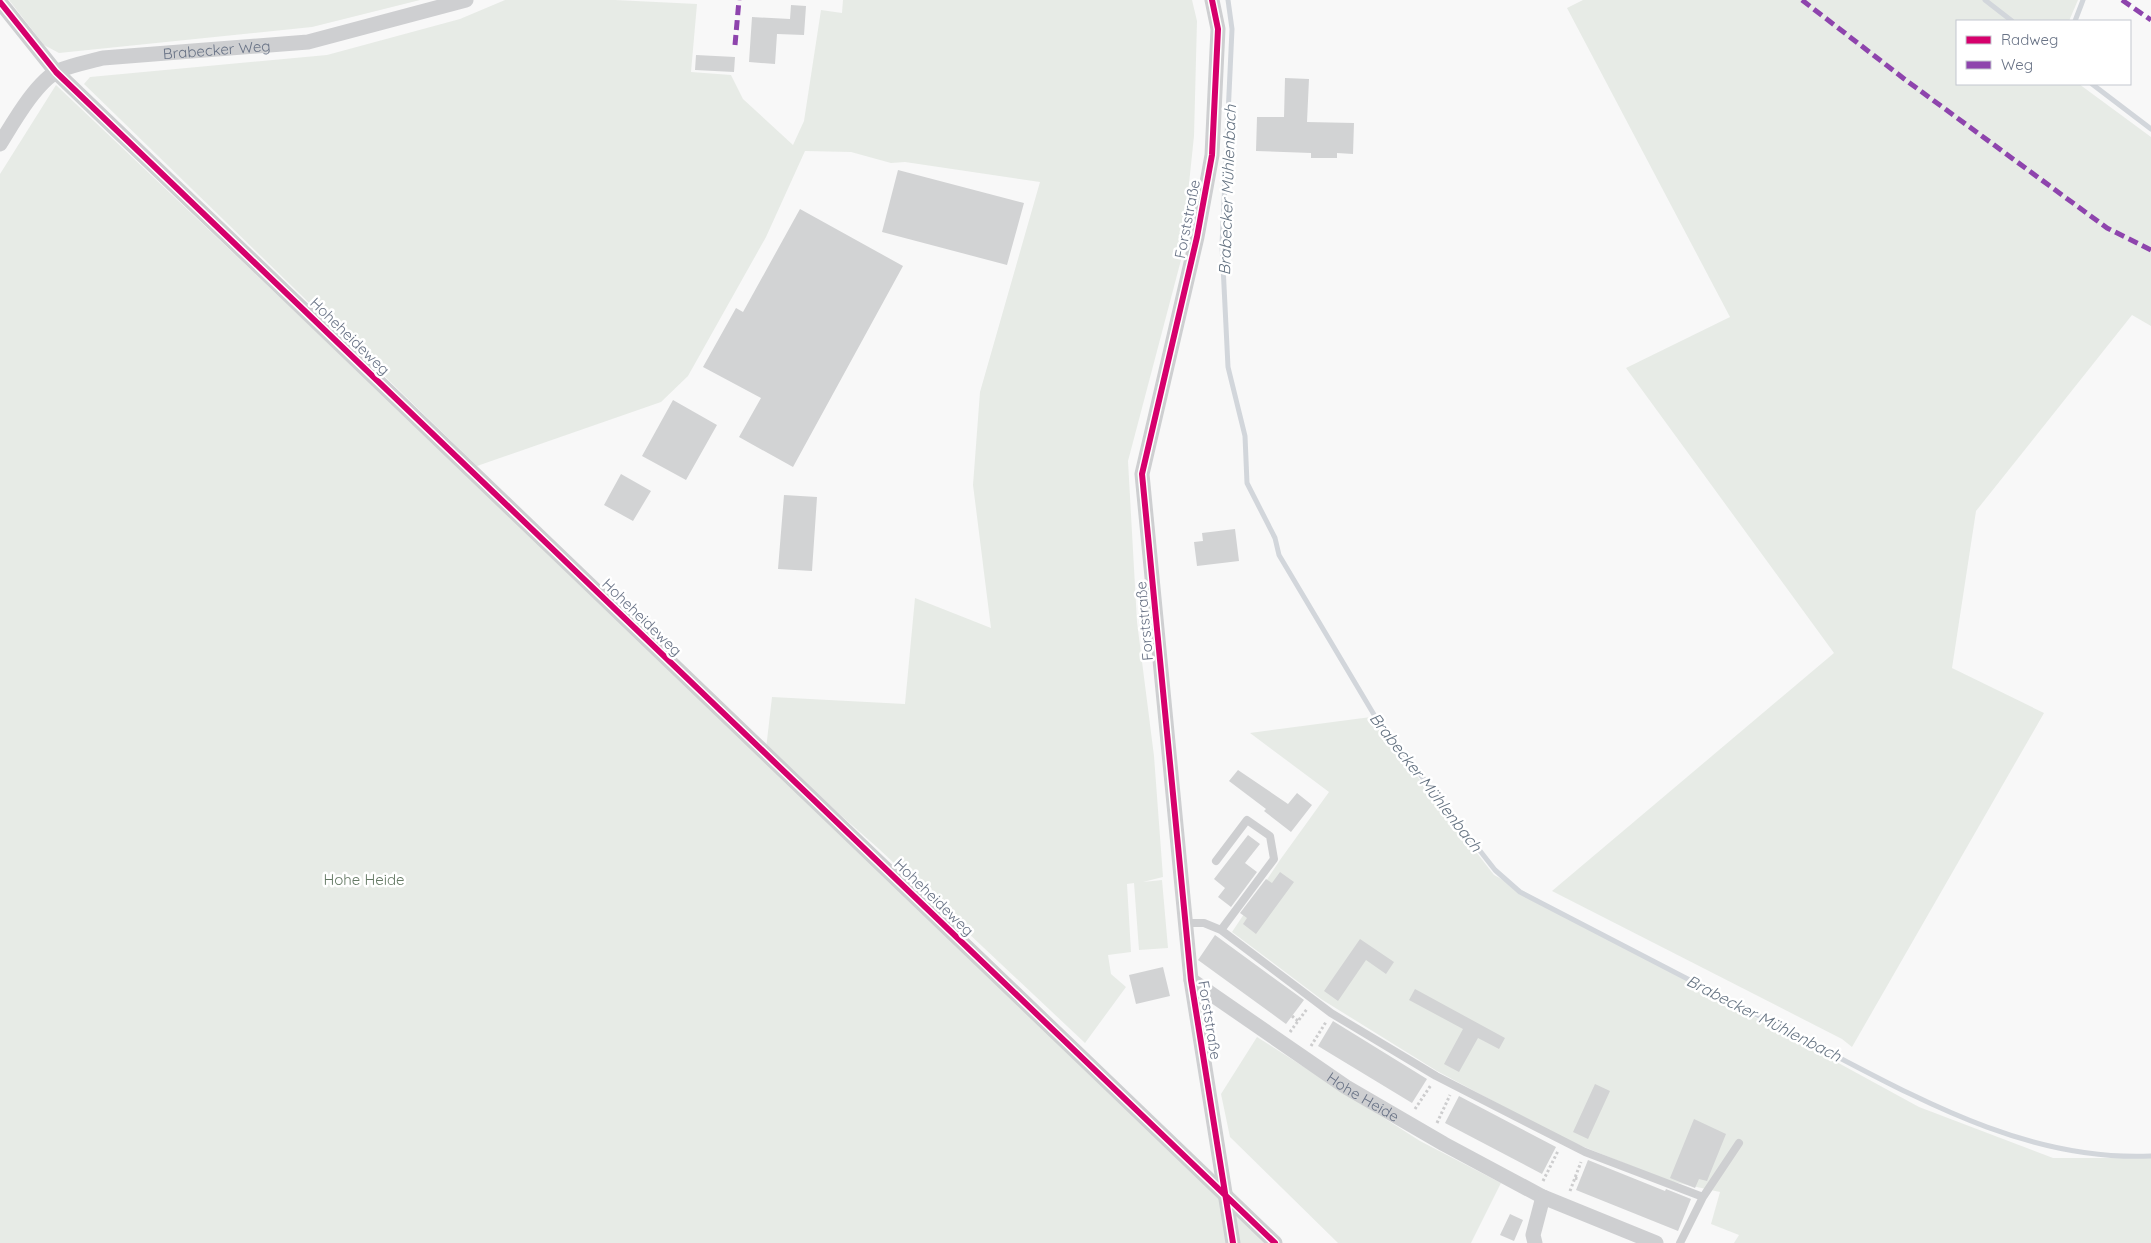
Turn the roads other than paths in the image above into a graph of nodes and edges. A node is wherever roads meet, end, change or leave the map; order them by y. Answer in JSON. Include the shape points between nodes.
{"nodes":[{"id":1,"x":466,"y":0,"type":"edge"},
{"id":2,"x":1212,"y":0,"type":"edge"},
{"id":3,"x":0,"y":2,"type":"edge"},
{"id":4,"x":56,"y":72,"type":"junction"},
{"id":5,"x":0,"y":144,"type":"edge"},
{"id":6,"x":1216,"y":861,"type":"dead end"},
{"id":7,"x":1185,"y":923,"type":"junction"},
{"id":8,"x":1221,"y":930,"type":"junction"},
{"id":9,"x":1191,"y":980,"type":"junction"},
{"id":10,"x":1739,"y":1143,"type":"dead end"},
{"id":11,"x":1226,"y":1194,"type":"junction"},
{"id":12,"x":1540,"y":1195,"type":"junction"},
{"id":13,"x":1702,"y":1197,"type":"junction"},
{"id":14,"x":1233,"y":1243,"type":"edge"},
{"id":15,"x":1275,"y":1243,"type":"edge"},
{"id":16,"x":1535,"y":1243,"type":"edge"},
{"id":17,"x":1656,"y":1243,"type":"edge"},
{"id":18,"x":1680,"y":1243,"type":"edge"}],
"edges":[{"from":1,"to":4,"type":"street","name":"Brabecker Weg","via":[[308,42],[103,58]]},
{"from":2,"to":7,"type":"street","name":"Forststraße","via":[[1218,29],[1212,154],[1197,238],[1142,474]]},
{"from":3,"to":4,"type":"street","name":"Hoheheideweg"},
{"from":4,"to":5,"type":"street","name":"Brabecker Weg","via":[[40,85]]},
{"from":4,"to":11,"type":"street","name":"Hoheheideweg"},
{"from":6,"to":8,"type":"lane","via":[[1247,820],[1270,836],[1274,859]]},
{"from":7,"to":8,"type":"lane","via":[[1204,923]]},
{"from":7,"to":9,"type":"street","name":"Forststraße"},
{"from":8,"to":13,"type":"lane","via":[[1332,1013],[1436,1076],[1585,1152]]},
{"from":9,"to":11,"type":"street","name":"Forststraße"},
{"from":9,"to":12,"type":"street","name":"Hohe Heide","via":[[1346,1087]]},
{"from":10,"to":13,"type":"lane"},
{"from":11,"to":14,"type":"street","name":"Forststraße"},
{"from":11,"to":15,"type":"street","name":"Hoheheideweg"},
{"from":12,"to":16,"type":"street","via":[[1533,1236]]},
{"from":12,"to":17,"type":"street","name":"Hohe Heide"},
{"from":13,"to":18,"type":"lane"}]}
